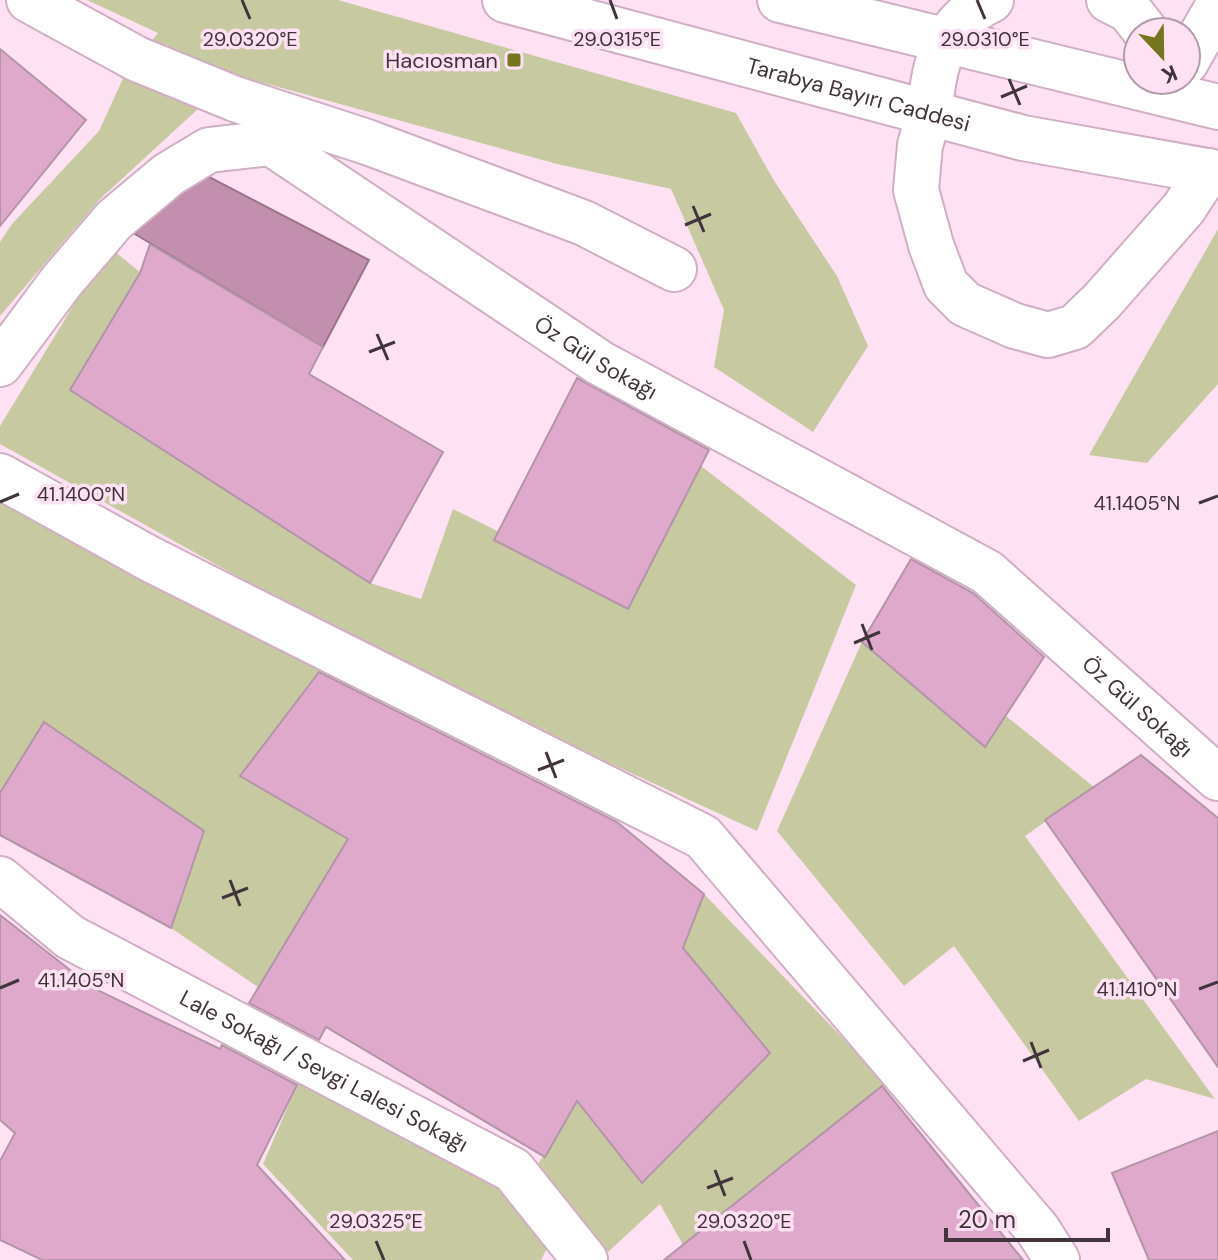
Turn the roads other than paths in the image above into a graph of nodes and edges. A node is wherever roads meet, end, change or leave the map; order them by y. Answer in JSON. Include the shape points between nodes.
{"nodes":[{"id":1,"x":29,"y":0,"type":"edge"},
{"id":2,"x":505,"y":0,"type":"edge"},
{"id":3,"x":780,"y":0,"type":"edge"},
{"id":4,"x":991,"y":0,"type":"edge"},
{"id":5,"x":1109,"y":0,"type":"edge"},
{"id":6,"x":1218,"y":6,"type":"edge"},
{"id":7,"x":1134,"y":16,"type":"edge"},
{"id":8,"x":948,"y":20,"type":"edge"},
{"id":9,"x":1202,"y":32,"type":"edge"},
{"id":10,"x":1122,"y":67,"type":"edge"},
{"id":11,"x":1199,"y":96,"type":"edge"},
{"id":12,"x":1218,"y":107,"type":"edge"},
{"id":13,"x":930,"y":112,"type":"junction"},
{"id":14,"x":1213,"y":172,"type":"edge"},
{"id":15,"x":674,"y":269,"type":"dead end"},
{"id":16,"x":0,"y":364,"type":"edge"},
{"id":17,"x":0,"y":476,"type":"edge"},
{"id":18,"x":1218,"y":778,"type":"edge"},
{"id":19,"x":0,"y":879,"type":"edge"},
{"id":20,"x":585,"y":1260,"type":"edge"},
{"id":21,"x":1057,"y":1260,"type":"edge"}],
"edges":[{"from":1,"to":15,"type":"street","via":[[137,59],[584,223]]},
{"from":2,"to":13,"type":"street","name":"Tarabya Bayırı Caddesi"},
{"from":3,"to":8,"type":"street"},
{"from":4,"to":8,"type":"street"},
{"from":5,"to":7,"type":"street"},
{"from":6,"to":9,"type":"street"},
{"from":8,"to":10,"type":"street"},
{"from":8,"to":13,"type":"street"},
{"from":11,"to":12,"type":"street"},
{"from":13,"to":14,"type":"street","name":"Tarabya Bayırı Caddesi","via":[[1023,138]]},
{"from":13,"to":14,"type":"street","via":[[920,145],[916,190],[946,285],[965,304],[1048,335],[1075,327],[1102,301]]},
{"from":16,"to":18,"type":"street","name":"Öz Gül Sokağı","via":[[114,220],[169,174],[209,150],[271,143],[600,363],[987,572]]},
{"from":17,"to":21,"type":"street","via":[[150,559],[703,837],[1038,1230]]},
{"from":19,"to":20,"type":"street","name":"Lale Sokağı / Sevgi Lalesi Sokağı","via":[[70,937],[513,1170]]}]}
